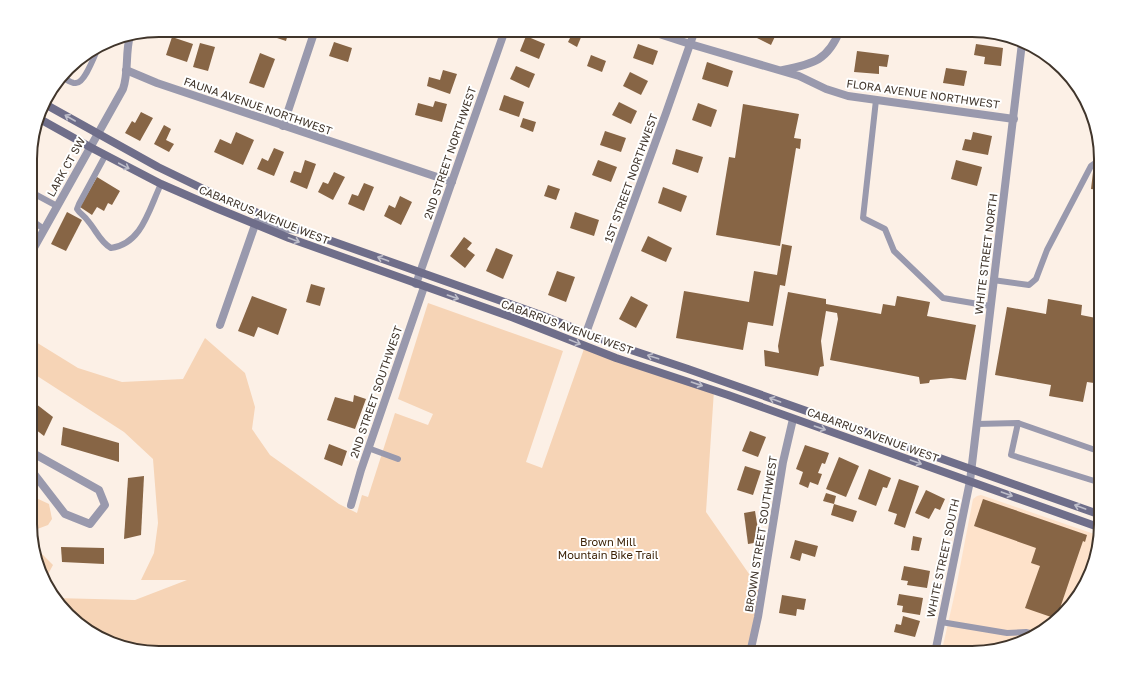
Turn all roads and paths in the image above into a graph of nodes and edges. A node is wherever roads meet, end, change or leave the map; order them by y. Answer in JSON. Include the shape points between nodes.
{"nodes":[{"id":1,"x":313,"y":37,"type":"edge"},
{"id":2,"x":503,"y":37,"type":"edge"},
{"id":3,"x":668,"y":37,"type":"edge"},
{"id":4,"x":692,"y":37,"type":"edge"},
{"id":5,"x":837,"y":37,"type":"edge"},
{"id":6,"x":129,"y":41,"type":"edge"},
{"id":7,"x":690,"y":44,"type":"junction"},
{"id":8,"x":1022,"y":47,"type":"edge"},
{"id":9,"x":94,"y":55,"type":"edge"},
{"id":10,"x":803,"y":66,"type":"junction"},
{"id":11,"x":126,"y":70,"type":"junction"},
{"id":12,"x":781,"y":71,"type":"junction"},
{"id":13,"x":66,"y":80,"type":"edge"},
{"id":14,"x":807,"y":80,"type":"junction"},
{"id":15,"x":876,"y":100,"type":"junction"},
{"id":16,"x":49,"y":106,"type":"edge"},
{"id":17,"x":1014,"y":119,"type":"junction"},
{"id":18,"x":43,"y":121,"type":"edge"},
{"id":19,"x":283,"y":126,"type":"junction"},
{"id":20,"x":97,"y":133,"type":"junction"},
{"id":21,"x":90,"y":147,"type":"junction"},
{"id":22,"x":105,"y":156,"type":"junction"},
{"id":23,"x":1094,"y":164,"type":"edge"},
{"id":24,"x":452,"y":182,"type":"junction"},
{"id":25,"x":161,"y":184,"type":"junction"},
{"id":26,"x":37,"y":195,"type":"edge"},
{"id":27,"x":57,"y":206,"type":"junction"},
{"id":28,"x":37,"y":224,"type":"edge"},
{"id":29,"x":254,"y":225,"type":"junction"},
{"id":30,"x":44,"y":229,"type":"junction"},
{"id":31,"x":305,"y":231,"type":"junction"},
{"id":32,"x":37,"y":242,"type":"edge"},
{"id":33,"x":420,"y":272,"type":"junction"},
{"id":34,"x":993,"y":280,"type":"junction"},
{"id":35,"x":416,"y":284,"type":"junction"},
{"id":36,"x":424,"y":287,"type":"junction"},
{"id":37,"x":990,"y":306,"type":"junction"},
{"id":38,"x":220,"y":325,"type":"dead end"},
{"id":39,"x":586,"y":333,"type":"junction"},
{"id":40,"x":793,"y":418,"type":"junction"},
{"id":41,"x":1018,"y":423,"type":"junction"},
{"id":42,"x":976,"y":424,"type":"junction"},
{"id":43,"x":368,"y":448,"type":"junction"},
{"id":44,"x":1094,"y":450,"type":"edge"},
{"id":45,"x":37,"y":455,"type":"edge"},
{"id":46,"x":398,"y":459,"type":"dead end"},
{"id":47,"x":971,"y":468,"type":"junction"},
{"id":48,"x":37,"y":478,"type":"edge"},
{"id":49,"x":970,"y":481,"type":"junction"},
{"id":50,"x":1094,"y":481,"type":"edge"},
{"id":51,"x":351,"y":504,"type":"dead end"},
{"id":52,"x":1094,"y":512,"type":"edge"},
{"id":53,"x":1094,"y":525,"type":"edge"},
{"id":54,"x":941,"y":622,"type":"junction"},
{"id":55,"x":1028,"y":632,"type":"edge"},
{"id":56,"x":752,"y":646,"type":"edge"},
{"id":57,"x":936,"y":646,"type":"edge"}],
"edges":[{"from":1,"to":19,"type":"street"},
{"from":2,"to":24,"type":"street","name":"2ND STREET NORTHWEST"},
{"from":3,"to":7,"type":"street","name":"FLORA AVENUE NORTHWEST"},
{"from":4,"to":7,"type":"street","name":"1ST STREET NORTHWEST"},
{"from":5,"to":10,"type":"street","via":[[823,57]]},
{"from":6,"to":11,"type":"street"},
{"from":7,"to":12,"type":"street","name":"FLORA AVENUE NORTHWEST"},
{"from":7,"to":39,"type":"street","name":"1ST STREET NORTHWEST"},
{"from":8,"to":17,"type":"street","name":"WHITE STREET NORTH"},
{"from":9,"to":13,"type":"lane","via":[[79,83]]},
{"from":10,"to":12,"type":"street"},
{"from":10,"to":14,"type":"street","via":[[803,74]]},
{"from":11,"to":19,"type":"street","name":"FAUNA AVENUE NORTHWEST"},
{"from":11,"to":20,"type":"street","via":[[123,89]]},
{"from":12,"to":14,"type":"street","name":"FLORA AVENUE NORTHWEST"},
{"from":14,"to":15,"type":"street","name":"FLORA AVENUE NORTHWEST","via":[[848,96]]},
{"from":15,"to":17,"type":"street","name":"FLORA AVENUE NORTHWEST"},
{"from":15,"to":37,"type":"lane","via":[[862,218],[885,229],[894,251],[943,298]]},
{"from":20,"to":16,"type":"main road","name":"CABARRUS AVENUE WEST","one_way":true},
{"from":17,"to":34,"type":"street","name":"WHITE STREET NORTH"},
{"from":18,"to":21,"type":"main road","name":"CABARRUS AVENUE WEST"},
{"from":19,"to":24,"type":"street","name":"FAUNA AVENUE NORTHWEST"},
{"from":20,"to":21,"type":"street","name":"LARK CT SW"},
{"from":20,"to":31,"type":"main road","name":"CABARRUS AVENUE WEST","via":[[198,187]]},
{"from":21,"to":22,"type":"main road","name":"CABARRUS AVENUE WEST"},
{"from":21,"to":27,"type":"street","name":"LARK CT SW"},
{"from":22,"to":25,"type":"main road","name":"CABARRUS AVENUE WEST","one_way":true},
{"from":22,"to":25,"type":"lane","via":[[77,209],[105,245],[111,248],[128,243],[136,236]]},
{"from":23,"to":34,"type":"lane","via":[[1047,250],[1036,279],[1028,285]]},
{"from":24,"to":33,"type":"street","name":"2ND STREET NORTHWEST"},
{"from":25,"to":29,"type":"main road","name":"CABARRUS AVENUE WEST"},
{"from":26,"to":27,"type":"lane"},
{"from":27,"to":30,"type":"street","name":"LARK CT SW"},
{"from":28,"to":30,"type":"lane"},
{"from":29,"to":31,"type":"street","via":[[260,220],[279,228]]},
{"from":29,"to":35,"type":"main road","name":"CABARRUS AVENUE WEST","one_way":true},
{"from":29,"to":38,"type":"street"},
{"from":30,"to":32,"type":"street","name":"LARK CT SW"},
{"from":33,"to":31,"type":"main road","name":"CABARRUS AVENUE WEST","one_way":true},
{"from":33,"to":35,"type":"street","name":"2ND STREET NORTHWEST"},
{"from":33,"to":39,"type":"main road","name":"CABARRUS AVENUE WEST"},
{"from":34,"to":37,"type":"street","name":"WHITE STREET NORTH"},
{"from":35,"to":36,"type":"main road","name":"CABARRUS AVENUE WEST"},
{"from":36,"to":40,"type":"main road","name":"CABARRUS AVENUE WEST","one_way":true,"via":[[514,318],[616,358]]},
{"from":36,"to":43,"type":"street","name":"2ND STREET SOUTHWEST"},
{"from":37,"to":42,"type":"street","name":"WHITE STREET NORTH"},
{"from":47,"to":39,"type":"main road","name":"CABARRUS AVENUE WEST","one_way":true},
{"from":40,"to":49,"type":"main road","name":"CABARRUS AVENUE WEST","one_way":true},
{"from":40,"to":56,"type":"street","name":"BROWN STREET SOUTHWEST"},
{"from":41,"to":42,"type":"lane"},
{"from":41,"to":44,"type":"lane"},
{"from":41,"to":50,"type":"lane","via":[[1011,455]]},
{"from":42,"to":47,"type":"street","name":"WHITE STREET NORTH"},
{"from":43,"to":46,"type":"lane"},
{"from":43,"to":51,"type":"street","name":"2ND STREET SOUTHWEST"},
{"from":45,"to":48,"type":"street","via":[[99,490],[105,505],[90,524],[65,514]]},
{"from":47,"to":49,"type":"street","name":"WHITE STREET SOUTH"},
{"from":52,"to":47,"type":"main road","name":"CABARRUS AVENUE WEST","one_way":true},
{"from":49,"to":53,"type":"main road","name":"CABARRUS AVENUE WEST","one_way":true},
{"from":49,"to":54,"type":"street","name":"WHITE STREET SOUTH"},
{"from":54,"to":55,"type":"lane","via":[[1007,633]]},
{"from":54,"to":57,"type":"street","name":"WHITE STREET SOUTH"}]}
